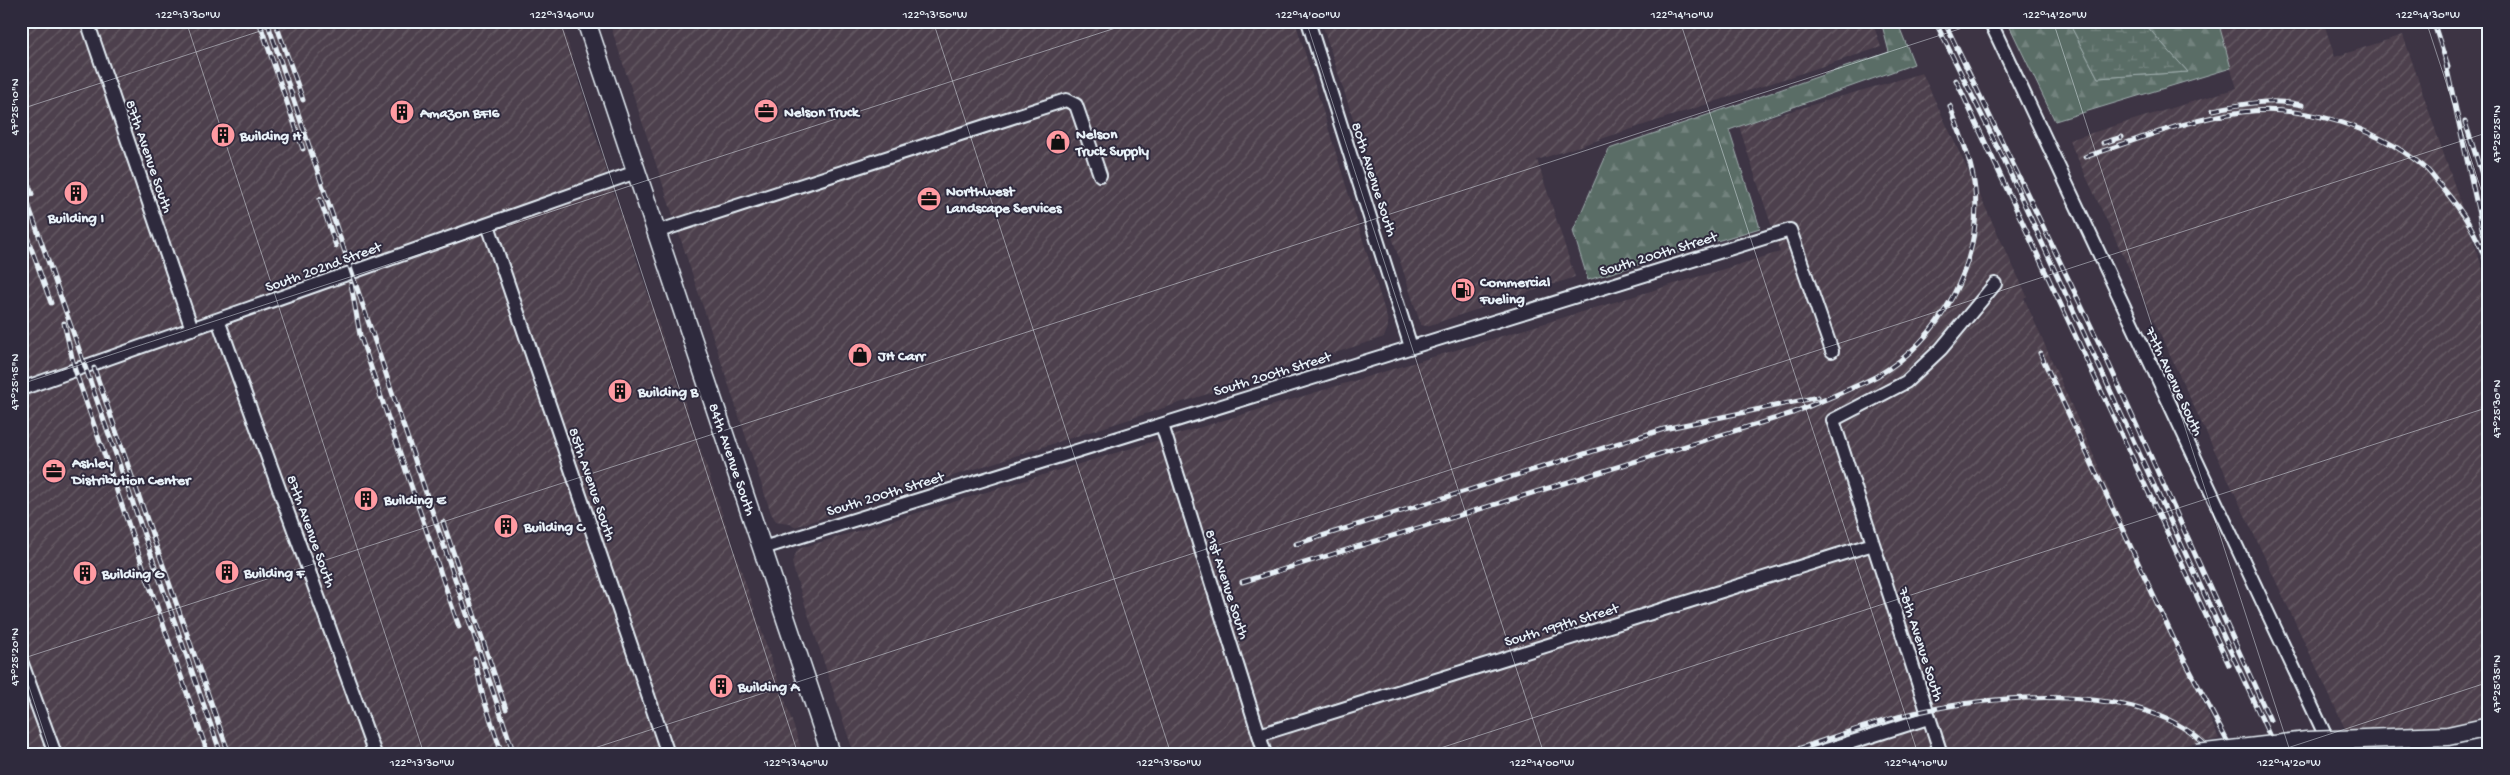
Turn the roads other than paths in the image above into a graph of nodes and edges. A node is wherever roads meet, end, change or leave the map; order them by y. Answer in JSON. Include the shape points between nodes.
{"nodes":[{"id":1,"x":86,"y":21,"type":"edge"},
{"id":2,"x":586,"y":21,"type":"edge"},
{"id":3,"x":1308,"y":21,"type":"edge"},
{"id":4,"x":1990,"y":21,"type":"edge"},
{"id":5,"x":636,"y":172,"type":"junction"},
{"id":6,"x":1100,"y":175,"type":"dead end"},
{"id":7,"x":488,"y":225,"type":"junction"},
{"id":8,"x":656,"y":232,"type":"junction"},
{"id":9,"x":1995,"y":284,"type":"dead end"},
{"id":10,"x":218,"y":320,"type":"junction"},
{"id":11,"x":192,"y":329,"type":"junction"},
{"id":12,"x":1411,"y":347,"type":"junction"},
{"id":13,"x":1832,"y":351,"type":"dead end"},
{"id":14,"x":21,"y":389,"type":"edge"},
{"id":15,"x":1162,"y":425,"type":"junction"},
{"id":16,"x":1873,"y":544,"type":"junction"},
{"id":17,"x":763,"y":548,"type":"junction"},
{"id":18,"x":21,"y":661,"type":"edge"},
{"id":19,"x":1928,"y":718,"type":"junction"},
{"id":20,"x":2489,"y":728,"type":"edge"},
{"id":21,"x":1259,"y":735,"type":"junction"},
{"id":22,"x":2489,"y":742,"type":"edge"},
{"id":23,"x":55,"y":754,"type":"edge"},
{"id":24,"x":375,"y":754,"type":"edge"},
{"id":25,"x":668,"y":754,"type":"edge"},
{"id":26,"x":831,"y":754,"type":"edge"},
{"id":27,"x":1265,"y":754,"type":"edge"},
{"id":28,"x":1814,"y":754,"type":"edge"},
{"id":29,"x":1941,"y":754,"type":"edge"},
{"id":30,"x":2197,"y":754,"type":"edge"},
{"id":31,"x":2334,"y":754,"type":"edge"},
{"id":32,"x":2382,"y":754,"type":"edge"}],
"edges":[{"from":1,"to":11,"type":"street","name":"87th Avenue South"},
{"from":2,"to":5,"type":"main road","name":"84th Avenue South"},
{"from":3,"to":12,"type":"street","name":"80th Avenue South"},
{"from":4,"to":31,"type":"street","name":"77th Avenue South"},
{"from":5,"to":7,"type":"street","name":"South 202nd Street"},
{"from":5,"to":8,"type":"main road","name":"84th Avenue South"},
{"from":6,"to":8,"type":"street","via":[[1076,104],[1066,100]]},
{"from":7,"to":10,"type":"street","name":"South 202nd Street"},
{"from":7,"to":25,"type":"street","name":"85th Avenue South"},
{"from":8,"to":17,"type":"main road","name":"84th Avenue South"},
{"from":9,"to":16,"type":"street","name":"78th Avenue South","via":[[1941,348],[1906,382],[1833,420]]},
{"from":10,"to":11,"type":"street","name":"South 202nd Street"},
{"from":10,"to":24,"type":"street","name":"87th Avenue South"},
{"from":11,"to":14,"type":"street","name":"South 202nd Street"},
{"from":12,"to":13,"type":"street","name":"South 200th Street","via":[[1790,230]]},
{"from":12,"to":15,"type":"street","name":"South 200th Street"},
{"from":15,"to":17,"type":"street","name":"South 200th Street"},
{"from":15,"to":21,"type":"street","name":"81st Avenue South"},
{"from":16,"to":19,"type":"street","name":"78th Avenue South"},
{"from":16,"to":21,"type":"street","name":"South 199th Street"},
{"from":17,"to":26,"type":"main road","name":"84th Avenue South"},
{"from":18,"to":23,"type":"street"},
{"from":19,"to":28,"type":"street"},
{"from":19,"to":29,"type":"street","name":"78th Avenue South"},
{"from":20,"to":30,"type":"main road","bridge":true,"via":[[2448,736],[2307,741]]},
{"from":21,"to":27,"type":"street","name":"81st Avenue South"},
{"from":22,"to":32,"type":"main road"}]}
